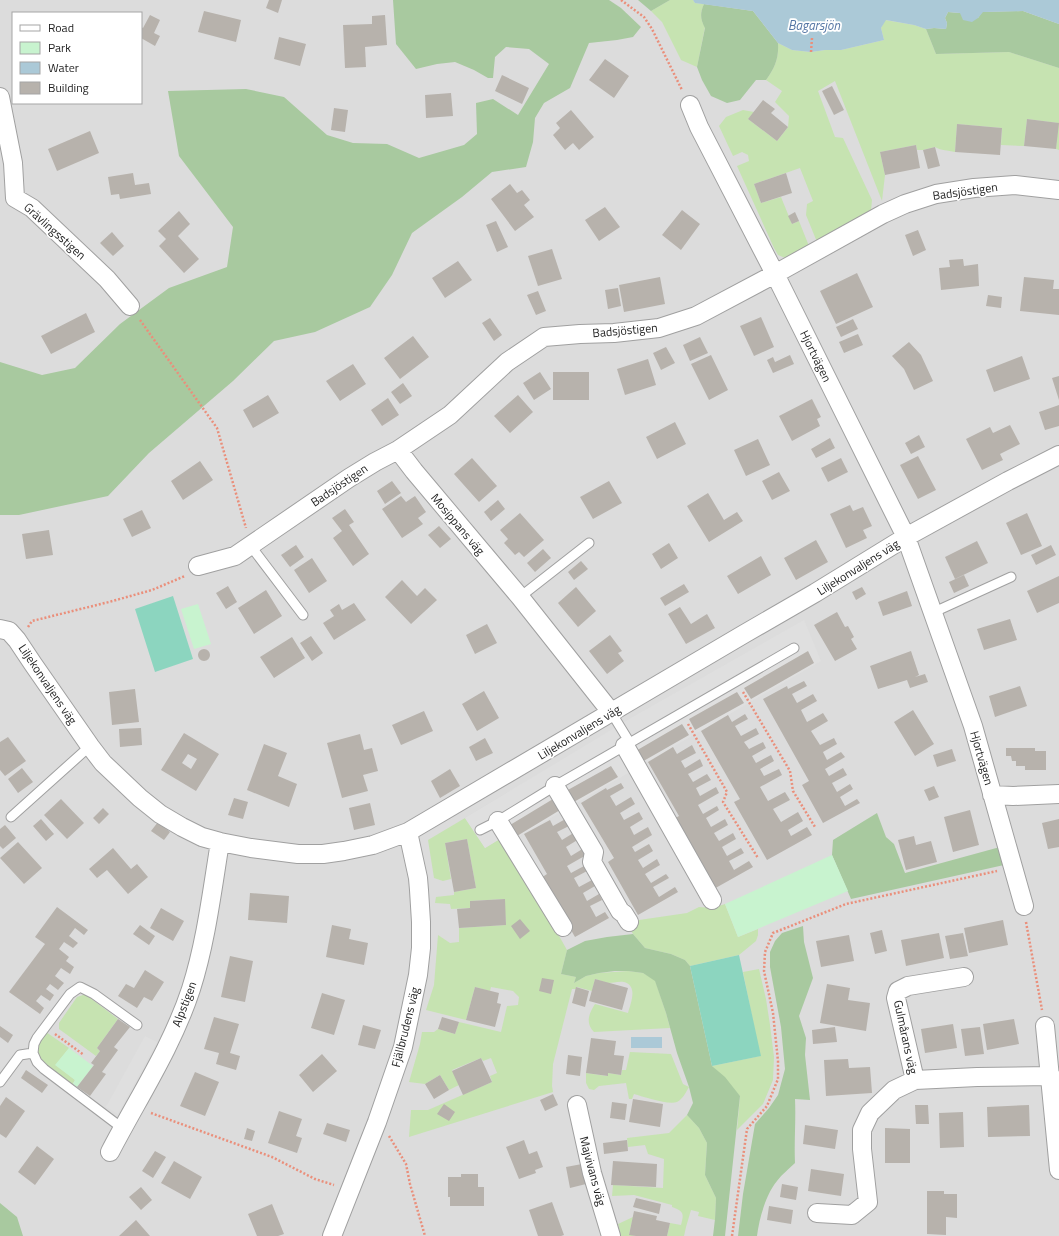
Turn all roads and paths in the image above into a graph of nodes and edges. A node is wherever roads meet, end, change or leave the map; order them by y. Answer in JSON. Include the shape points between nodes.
{"nodes":[{"id":1,"x":621,"y":0,"type":"edge"},
{"id":2,"x":812,"y":38,"type":"dead end"},
{"id":3,"x":811,"y":52,"type":"dead end"},
{"id":4,"x":0,"y":97,"type":"edge"},
{"id":5,"x":690,"y":105,"type":"joint"},
{"id":6,"x":1059,"y":190,"type":"edge"},
{"id":7,"x":8,"y":199,"type":"edge"},
{"id":8,"x":775,"y":274,"type":"junction"},
{"id":9,"x":130,"y":306,"type":"joint"},
{"id":10,"x":398,"y":450,"type":"junction"},
{"id":11,"x":1059,"y":455,"type":"edge"},
{"id":12,"x":906,"y":537,"type":"junction"},
{"id":13,"x":589,"y":544,"type":"dead end"},
{"id":14,"x":250,"y":545,"type":"junction"},
{"id":15,"x":198,"y":566,"type":"joint"},
{"id":16,"x":1011,"y":577,"type":"dead end"},
{"id":17,"x":520,"y":596,"type":"junction"},
{"id":18,"x":932,"y":613,"type":"junction"},
{"id":19,"x":303,"y":615,"type":"dead end"},
{"id":20,"x":0,"y":629,"type":"edge"},
{"id":21,"x":17,"y":640,"type":"junction"},
{"id":22,"x":794,"y":648,"type":"dead end"},
{"id":23,"x":736,"y":682,"type":"junction"},
{"id":24,"x":611,"y":712,"type":"junction"},
{"id":25,"x":682,"y":713,"type":"junction"},
{"id":26,"x":628,"y":744,"type":"junction"},
{"id":27,"x":90,"y":746,"type":"junction"},
{"id":28,"x":556,"y":786,"type":"junction"},
{"id":29,"x":1059,"y":794,"type":"edge"},
{"id":30,"x":992,"y":795,"type":"junction"},
{"id":31,"x":11,"y":817,"type":"dead end"},
{"id":32,"x":498,"y":821,"type":"junction"},
{"id":33,"x":815,"y":827,"type":"dead end"},
{"id":34,"x":480,"y":830,"type":"dead end"},
{"id":35,"x":408,"y":832,"type":"junction"},
{"id":36,"x":220,"y":842,"type":"junction"},
{"id":37,"x":758,"y":858,"type":"dead end"},
{"id":38,"x":1013,"y":867,"type":"junction"},
{"id":39,"x":712,"y":900,"type":"dead end"},
{"id":40,"x":1024,"y":906,"type":"joint"},
{"id":41,"x":629,"y":922,"type":"dead end"},
{"id":42,"x":563,"y":928,"type":"dead end"},
{"id":43,"x":964,"y":976,"type":"dead end"},
{"id":44,"x":137,"y":1025,"type":"dead end"},
{"id":45,"x":1045,"y":1026,"type":"joint"},
{"id":46,"x":45,"y":1027,"type":"junction"},
{"id":47,"x":33,"y":1053,"type":"junction"},
{"id":48,"x":84,"y":1055,"type":"dead end"},
{"id":49,"x":1051,"y":1076,"type":"junction"},
{"id":50,"x":915,"y":1080,"type":"junction"},
{"id":51,"x":0,"y":1082,"type":"edge"},
{"id":52,"x":577,"y":1105,"type":"dead end"},
{"id":53,"x":134,"y":1107,"type":"junction"},
{"id":54,"x":377,"y":1122,"type":"junction"},
{"id":55,"x":122,"y":1128,"type":"junction"},
{"id":56,"x":110,"y":1152,"type":"dead end"},
{"id":57,"x":1059,"y":1170,"type":"edge"},
{"id":58,"x":350,"y":1191,"type":"junction"},
{"id":59,"x":817,"y":1213,"type":"dead end"},
{"id":60,"x":332,"y":1236,"type":"edge"},
{"id":61,"x":425,"y":1236,"type":"edge"},
{"id":62,"x":612,"y":1236,"type":"edge"},
{"id":63,"x":732,"y":1236,"type":"edge"}],
"edges":[{"from":1,"to":5,"type":"path","via":[[648,23]]},
{"from":2,"to":3,"type":"path"},
{"from":4,"to":7,"type":"street","name":"Grävlingsstigen","via":[[13,163]]},
{"from":5,"to":8,"type":"street","name":"Hjortvägen"},
{"from":6,"to":8,"type":"street","name":"Badsjöstigen","via":[[1015,185],[936,194],[883,214]]},
{"from":7,"to":9,"type":"street","name":"Grävlingsstigen","via":[[32,208],[107,279]]},
{"from":8,"to":10,"type":"street","name":"Badsjöstigen","via":[[696,316],[659,328],[614,334],[544,337],[507,362],[450,415]]},
{"from":8,"to":12,"type":"street","name":"Hjortvägen"},
{"from":9,"to":14,"type":"path","via":[[217,428]]},
{"from":10,"to":14,"type":"street","name":"Badsjöstigen","via":[[355,474]]},
{"from":10,"to":17,"type":"street","name":"Mosippans väg"},
{"from":11,"to":12,"type":"street","name":"Liljekonvaljens väg"},
{"from":12,"to":18,"type":"street","name":"Hjortvägen"},
{"from":12,"to":24,"type":"street","name":"Liljekonvaljens väg"},
{"from":13,"to":17,"type":"lane"},
{"from":14,"to":15,"type":"street","name":"Badsjöstigen","via":[[235,556]]},
{"from":14,"to":19,"type":"lane"},
{"from":15,"to":21,"type":"path","via":[[192,573],[152,590],[32,621]]},
{"from":16,"to":18,"type":"lane"},
{"from":17,"to":24,"type":"street","name":"Mosippans väg"},
{"from":18,"to":30,"type":"street","name":"Hjortvägen","via":[[973,726]]},
{"from":20,"to":21,"type":"street","name":"Liljekonvaljens väg","via":[[9,632]]},
{"from":21,"to":27,"type":"street","name":"Liljekonvaljens väg"},
{"from":22,"to":23,"type":"lane"},
{"from":23,"to":25,"type":"lane"},
{"from":23,"to":33,"type":"path","via":[[790,771],[793,791]]},
{"from":24,"to":26,"type":"lane"},
{"from":24,"to":35,"type":"street","name":"Liljekonvaljens väg"},
{"from":25,"to":26,"type":"lane"},
{"from":25,"to":37,"type":"path","via":[[727,792],[724,802]]},
{"from":26,"to":28,"type":"lane"},
{"from":26,"to":39,"type":"street"},
{"from":27,"to":31,"type":"lane"},
{"from":27,"to":36,"type":"street","name":"Liljekonvaljens väg","via":[[108,768],[160,814],[189,831]]},
{"from":28,"to":32,"type":"lane"},
{"from":28,"to":41,"type":"street","via":[[594,852],[592,862]]},
{"from":29,"to":30,"type":"street"},
{"from":30,"to":38,"type":"street","name":"Hjortvägen"},
{"from":32,"to":34,"type":"lane"},
{"from":32,"to":42,"type":"street"},
{"from":35,"to":36,"type":"street","name":"Liljekonvaljens väg","via":[[373,845],[323,854],[298,854]]},
{"from":35,"to":54,"type":"street","name":"Fjällbrudens väg","via":[[418,878],[421,948],[418,976],[403,1047]]},
{"from":36,"to":53,"type":"street","name":"Alpstigen","via":[[191,989],[161,1060]]},
{"from":38,"to":40,"type":"street","name":"Hjortvägen"},
{"from":38,"to":63,"type":"path","via":[[846,904],[773,933],[765,952],[764,971],[773,1013],[778,1079],[767,1106],[747,1129]]},
{"from":40,"to":45,"type":"path"},
{"from":43,"to":50,"type":"street","name":"Gulmårans väg","via":[[908,986],[898,991],[896,998]]},
{"from":44,"to":46,"type":"lane","via":[[80,987],[70,994]]},
{"from":45,"to":49,"type":"street"},
{"from":46,"to":47,"type":"lane","via":[[34,1044]]},
{"from":46,"to":48,"type":"path"},
{"from":47,"to":51,"type":"lane","via":[[20,1055]]},
{"from":47,"to":55,"type":"lane","via":[[44,1069]]},
{"from":49,"to":50,"type":"street","name":"Gulmårans väg"},
{"from":49,"to":57,"type":"street"},
{"from":50,"to":59,"type":"street","name":"Gulmårans väg","via":[[894,1090],[870,1113],[862,1130],[868,1202],[852,1215]]},
{"from":52,"to":62,"type":"street","name":"Majvivans väg","via":[[592,1173]]},
{"from":53,"to":55,"type":"street","name":"Alpstigen"},
{"from":53,"to":58,"type":"path","via":[[272,1158],[314,1179]]},
{"from":54,"to":58,"type":"street","name":"Fjällbrudens väg"},
{"from":54,"to":61,"type":"path","via":[[392,1140],[406,1164]]},
{"from":55,"to":56,"type":"street","name":"Alpstigen"},
{"from":58,"to":60,"type":"street","name":"Fjällbrudens väg"}]}
